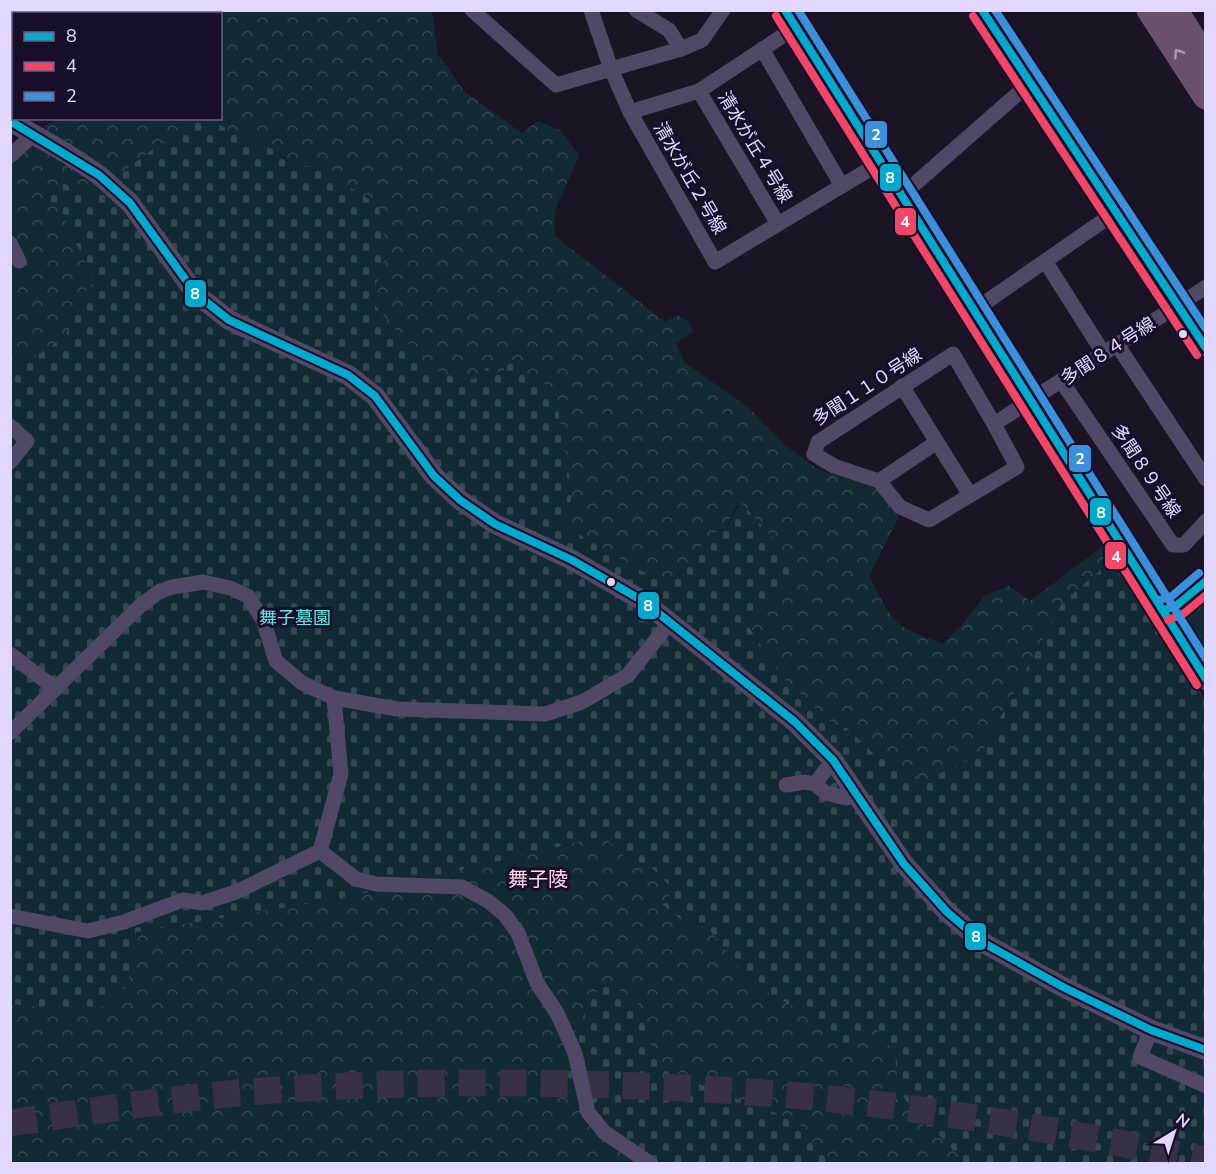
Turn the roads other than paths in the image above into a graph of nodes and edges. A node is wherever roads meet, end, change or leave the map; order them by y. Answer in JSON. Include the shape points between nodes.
{"nodes":[{"id":1,"x":472,"y":10,"type":"edge"},
{"id":2,"x":591,"y":10,"type":"edge"},
{"id":3,"x":636,"y":10,"type":"edge"},
{"id":4,"x":723,"y":10,"type":"edge"},
{"id":5,"x":785,"y":10,"type":"edge"},
{"id":6,"x":982,"y":10,"type":"edge"},
{"id":7,"x":1150,"y":10,"type":"edge"},
{"id":8,"x":1174,"y":10,"type":"edge"},
{"id":9,"x":796,"y":27,"type":"junction"},
{"id":10,"x":681,"y":49,"type":"junction"},
{"id":11,"x":762,"y":49,"type":"junction"},
{"id":12,"x":1206,"y":60,"type":"edge"},
{"id":13,"x":611,"y":69,"type":"junction"},
{"id":14,"x":1031,"y":82,"type":"junction"},
{"id":15,"x":699,"y":91,"type":"junction"},
{"id":16,"x":1206,"y":96,"type":"edge"},
{"id":17,"x":630,"y":112,"type":"junction"},
{"id":18,"x":10,"y":121,"type":"edge"},
{"id":19,"x":33,"y":135,"type":"junction"},
{"id":20,"x":10,"y":156,"type":"edge"},
{"id":21,"x":880,"y":163,"type":"junction"},
{"id":22,"x":842,"y":186,"type":"junction"},
{"id":23,"x":901,"y":196,"type":"junction"},
{"id":24,"x":1116,"y":212,"type":"junction"},
{"id":25,"x":778,"y":224,"type":"junction"},
{"id":26,"x":10,"y":243,"type":"edge"},
{"id":27,"x":19,"y":261,"type":"dead end"},
{"id":28,"x":1046,"y":261,"type":"junction"},
{"id":29,"x":1206,"y":287,"type":"edge"},
{"id":30,"x":1177,"y":306,"type":"junction"},
{"id":31,"x":973,"y":311,"type":"junction"},
{"id":32,"x":1206,"y":349,"type":"edge"},
{"id":33,"x":1111,"y":350,"type":"junction"},
{"id":34,"x":1062,"y":382,"type":"junction"},
{"id":35,"x":902,"y":386,"type":"junction"},
{"id":36,"x":1030,"y":402,"type":"junction"},
{"id":37,"x":994,"y":424,"type":"junction"},
{"id":38,"x":10,"y":426,"type":"edge"},
{"id":39,"x":937,"y":441,"type":"junction"},
{"id":40,"x":10,"y":462,"type":"edge"},
{"id":41,"x":1206,"y":479,"type":"edge"},
{"id":42,"x":879,"y":481,"type":"junction"},
{"id":43,"x":970,"y":495,"type":"junction"},
{"id":44,"x":1206,"y":521,"type":"edge"},
{"id":45,"x":1204,"y":587,"type":"edge"},
{"id":46,"x":1164,"y":610,"type":"junction"},
{"id":47,"x":671,"y":621,"type":"junction"},
{"id":48,"x":10,"y":654,"type":"edge"},
{"id":49,"x":1206,"y":680,"type":"edge"},
{"id":50,"x":56,"y":688,"type":"junction"},
{"id":51,"x":334,"y":698,"type":"junction"},
{"id":52,"x":10,"y":733,"type":"edge"},
{"id":53,"x":833,"y":760,"type":"junction"},
{"id":54,"x":815,"y":784,"type":"junction"},
{"id":55,"x":786,"y":785,"type":"dead end"},
{"id":56,"x":860,"y":795,"type":"junction"},
{"id":57,"x":320,"y":851,"type":"junction"},
{"id":58,"x":10,"y":916,"type":"edge"},
{"id":59,"x":1151,"y":1030,"type":"junction"},
{"id":60,"x":1206,"y":1050,"type":"edge"},
{"id":61,"x":1206,"y":1086,"type":"edge"},
{"id":62,"x":651,"y":1164,"type":"edge"}],
"edges":[{"from":1,"to":13,"type":"street","via":[[556,86]]},
{"from":2,"to":13,"type":"street","name":"清水が丘２号線"},
{"from":3,"to":10,"type":"street","via":[[669,30]]},
{"from":4,"to":10,"type":"street","via":[[702,40]]},
{"from":5,"to":9,"type":"street"},
{"from":6,"to":14,"type":"street"},
{"from":16,"to":7,"type":"highway","one_way":true},
{"from":8,"to":12,"type":"highway"},
{"from":9,"to":11,"type":"street"},
{"from":9,"to":21,"type":"street"},
{"from":10,"to":13,"type":"street"},
{"from":11,"to":15,"type":"street"},
{"from":11,"to":22,"type":"street"},
{"from":13,"to":17,"type":"street","name":"清水が丘２号線"},
{"from":14,"to":23,"type":"street"},
{"from":14,"to":24,"type":"street"},
{"from":15,"to":17,"type":"street"},
{"from":15,"to":25,"type":"street","name":"清水が丘４号線"},
{"from":17,"to":25,"type":"street","name":"清水が丘２号線","via":[[715,262]]},
{"from":18,"to":19,"type":"street"},
{"from":19,"to":20,"type":"street"},
{"from":19,"to":47,"type":"street","via":[[99,175],[130,203],[196,294],[229,320],[348,375],[375,396],[434,476],[460,500],[495,524],[572,560]]},
{"from":21,"to":22,"type":"street","name":"清水が丘２号線"},
{"from":21,"to":23,"type":"street"},
{"from":22,"to":25,"type":"street","name":"清水が丘２号線"},
{"from":23,"to":31,"type":"street"},
{"from":24,"to":28,"type":"street"},
{"from":24,"to":30,"type":"street"},
{"from":26,"to":27,"type":"street"},
{"from":28,"to":31,"type":"street"},
{"from":28,"to":33,"type":"street"},
{"from":29,"to":30,"type":"street","name":"多聞８４号線"},
{"from":30,"to":32,"type":"street"},
{"from":30,"to":33,"type":"street","name":"多聞８４号線"},
{"from":31,"to":36,"type":"street"},
{"from":33,"to":34,"type":"street","name":"多聞８４号線"},
{"from":33,"to":41,"type":"street"},
{"from":34,"to":36,"type":"street","name":"多聞８４号線"},
{"from":34,"to":44,"type":"street","name":"多聞８９号線","via":[[1173,545],[1184,545]]},
{"from":35,"to":37,"type":"street","name":"多聞１１０号線","via":[[954,354]]},
{"from":35,"to":39,"type":"street"},
{"from":35,"to":42,"type":"street","name":"多聞１１０号線","via":[[818,442],[814,454],[834,466]]},
{"from":36,"to":37,"type":"street"},
{"from":36,"to":46,"type":"street"},
{"from":37,"to":43,"type":"street","via":[[1017,467]]},
{"from":38,"to":40,"type":"street","via":[[27,441]]},
{"from":39,"to":42,"type":"street"},
{"from":39,"to":43,"type":"street"},
{"from":42,"to":43,"type":"street","via":[[900,507],[928,520]]},
{"from":45,"to":46,"type":"street"},
{"from":46,"to":49,"type":"street"},
{"from":47,"to":51,"type":"street","via":[[628,675],[582,702],[545,714],[397,709]]},
{"from":47,"to":53,"type":"street","via":[[795,722]]},
{"from":48,"to":50,"type":"street"},
{"from":50,"to":51,"type":"street","via":[[160,591],[203,582],[248,596],[263,620],[276,661],[302,683]]},
{"from":50,"to":52,"type":"street"},
{"from":51,"to":57,"type":"street","via":[[341,774]]},
{"from":53,"to":54,"type":"street"},
{"from":53,"to":56,"type":"street"},
{"from":54,"to":55,"type":"street"},
{"from":54,"to":56,"type":"street","via":[[836,796]]},
{"from":56,"to":59,"type":"street","via":[[904,864],[946,912],[982,942]]},
{"from":57,"to":58,"type":"street","via":[[236,892],[202,903],[183,900],[88,932]]},
{"from":57,"to":62,"type":"street","via":[[356,879],[376,884],[462,887],[489,901],[505,915],[518,933],[537,983],[557,1013],[574,1053],[588,1112],[604,1132]]},
{"from":59,"to":60,"type":"street"},
{"from":59,"to":61,"type":"street","via":[[1140,1057]]}]}
